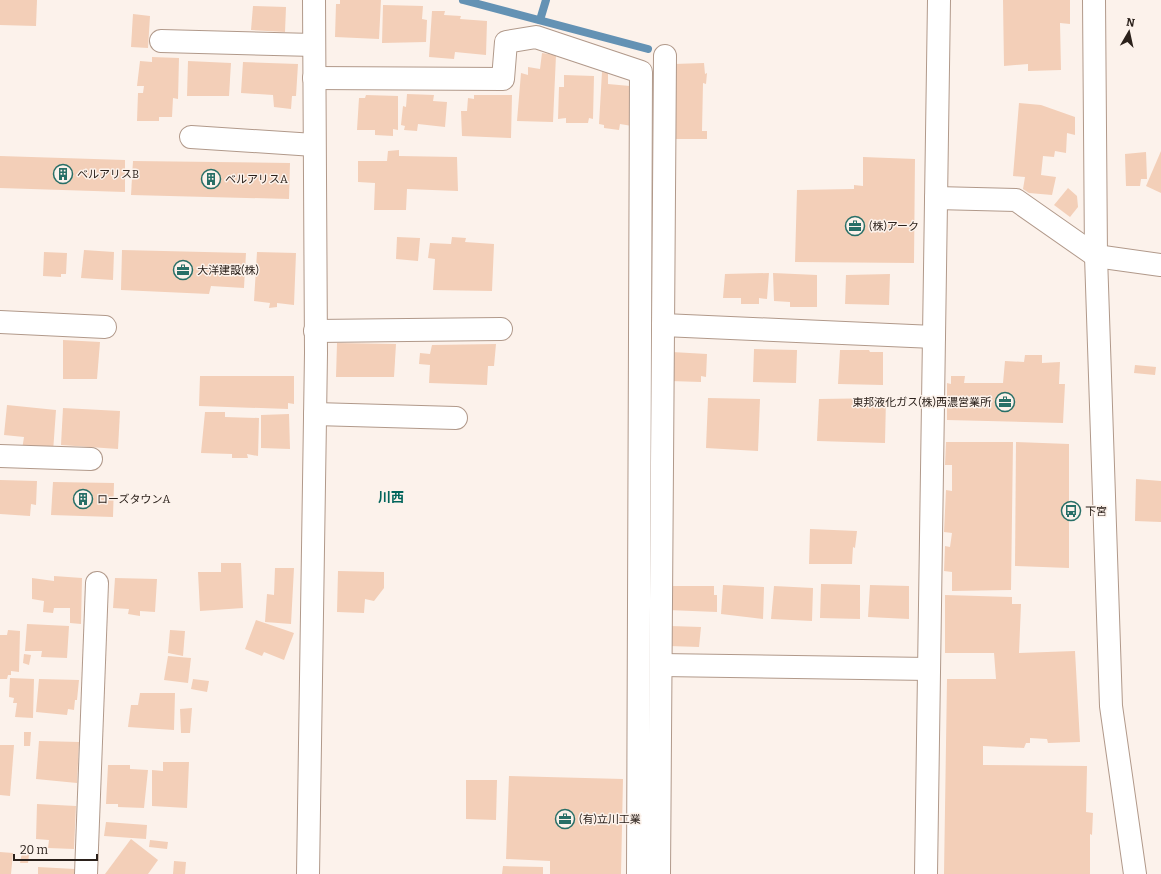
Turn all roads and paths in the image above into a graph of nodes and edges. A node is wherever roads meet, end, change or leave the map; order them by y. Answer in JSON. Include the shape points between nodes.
{"nodes":[{"id":1,"x":314,"y":0,"type":"edge"},
{"id":2,"x":939,"y":0,"type":"edge"},
{"id":3,"x":1094,"y":0,"type":"edge"},
{"id":4,"x":161,"y":41,"type":"dead end"},
{"id":5,"x":314,"y":45,"type":"junction"},
{"id":6,"x":665,"y":56,"type":"dead end"},
{"id":7,"x":314,"y":78,"type":"junction"},
{"id":8,"x":191,"y":137,"type":"dead end"},
{"id":9,"x":314,"y":145,"type":"junction"},
{"id":10,"x":936,"y":198,"type":"junction"},
{"id":11,"x":1096,"y":256,"type":"junction"},
{"id":12,"x":1161,"y":265,"type":"edge"},
{"id":13,"x":0,"y":322,"type":"edge"},
{"id":14,"x":663,"y":324,"type":"junction"},
{"id":15,"x":105,"y":327,"type":"dead end"},
{"id":16,"x":501,"y":329,"type":"dead end"},
{"id":17,"x":315,"y":331,"type":"junction"},
{"id":18,"x":934,"y":337,"type":"junction"},
{"id":19,"x":315,"y":414,"type":"junction"},
{"id":20,"x":456,"y":418,"type":"dead end"},
{"id":21,"x":0,"y":456,"type":"edge"},
{"id":22,"x":91,"y":459,"type":"dead end"},
{"id":23,"x":97,"y":583,"type":"dead end"},
{"id":24,"x":661,"y":665,"type":"junction"},
{"id":25,"x":929,"y":669,"type":"junction"},
{"id":26,"x":86,"y":874,"type":"edge"},
{"id":27,"x":308,"y":874,"type":"edge"},
{"id":28,"x":638,"y":874,"type":"edge"},
{"id":29,"x":659,"y":874,"type":"edge"},
{"id":30,"x":926,"y":874,"type":"edge"},
{"id":31,"x":1135,"y":874,"type":"edge"}],
"edges":[{"from":1,"to":5,"type":"street"},
{"from":2,"to":10,"type":"street"},
{"from":3,"to":11,"type":"street"},
{"from":4,"to":5,"type":"street"},
{"from":5,"to":7,"type":"street"},
{"from":6,"to":14,"type":"street"},
{"from":7,"to":9,"type":"street"},
{"from":7,"to":28,"type":"street","via":[[503,79],[506,42],[536,37],[641,72]]},
{"from":8,"to":9,"type":"street"},
{"from":9,"to":17,"type":"street"},
{"from":10,"to":11,"type":"street","via":[[1016,200]]},
{"from":10,"to":18,"type":"street"},
{"from":11,"to":12,"type":"street"},
{"from":11,"to":31,"type":"street","via":[[1111,706]]},
{"from":13,"to":15,"type":"street"},
{"from":14,"to":18,"type":"street"},
{"from":14,"to":24,"type":"street"},
{"from":16,"to":17,"type":"street"},
{"from":17,"to":19,"type":"street"},
{"from":18,"to":25,"type":"street"},
{"from":19,"to":20,"type":"street"},
{"from":19,"to":27,"type":"street"},
{"from":21,"to":22,"type":"street"},
{"from":23,"to":26,"type":"street"},
{"from":24,"to":25,"type":"street"},
{"from":24,"to":29,"type":"street"},
{"from":25,"to":30,"type":"street"}]}
